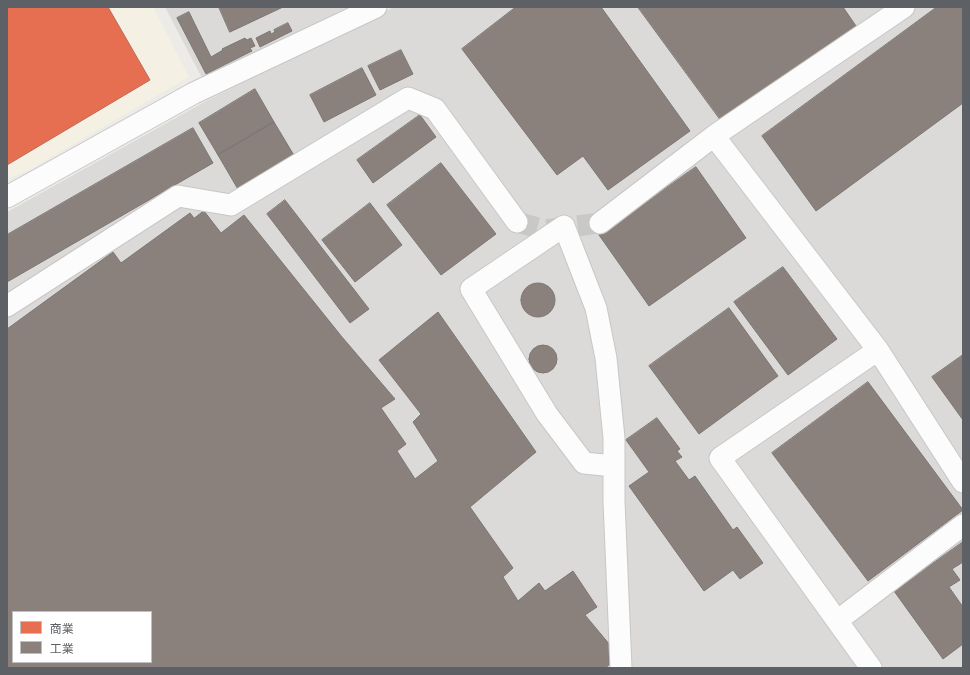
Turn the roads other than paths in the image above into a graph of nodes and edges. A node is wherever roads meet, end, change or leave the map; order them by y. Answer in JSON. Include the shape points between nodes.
{"nodes":[{"id":1,"x":376,"y":7,"type":"edge"},
{"id":2,"x":904,"y":7,"type":"edge"},
{"id":3,"x":714,"y":136,"type":"junction"},
{"id":4,"x":7,"y":197,"type":"edge"},
{"id":5,"x":517,"y":222,"type":"tunnel mouth"},
{"id":6,"x":600,"y":224,"type":"tunnel mouth"},
{"id":7,"x":7,"y":306,"type":"edge"},
{"id":8,"x":878,"y":350,"type":"junction"},
{"id":9,"x":614,"y":466,"type":"junction"},
{"id":10,"x":963,"y":482,"type":"edge"},
{"id":11,"x":963,"y":525,"type":"edge"},
{"id":12,"x":837,"y":621,"type":"junction"},
{"id":13,"x":621,"y":668,"type":"edge"},
{"id":14,"x":871,"y":668,"type":"edge"}],
"edges":[{"from":1,"to":4,"type":"street","via":[[194,93]]},
{"from":2,"to":3,"type":"street"},
{"from":3,"to":6,"type":"street"},
{"from":3,"to":8,"type":"street"},
{"from":5,"to":7,"type":"street","via":[[435,109],[408,98],[231,205],[178,196]]},
{"from":8,"to":10,"type":"street"},
{"from":8,"to":12,"type":"street","via":[[720,458]]},
{"from":9,"to":9,"type":"street","via":[[614,438],[606,358],[596,308],[564,226],[471,289],[547,414],[584,463]]},
{"from":9,"to":13,"type":"street"},
{"from":11,"to":12,"type":"street"},
{"from":12,"to":14,"type":"street"}]}
